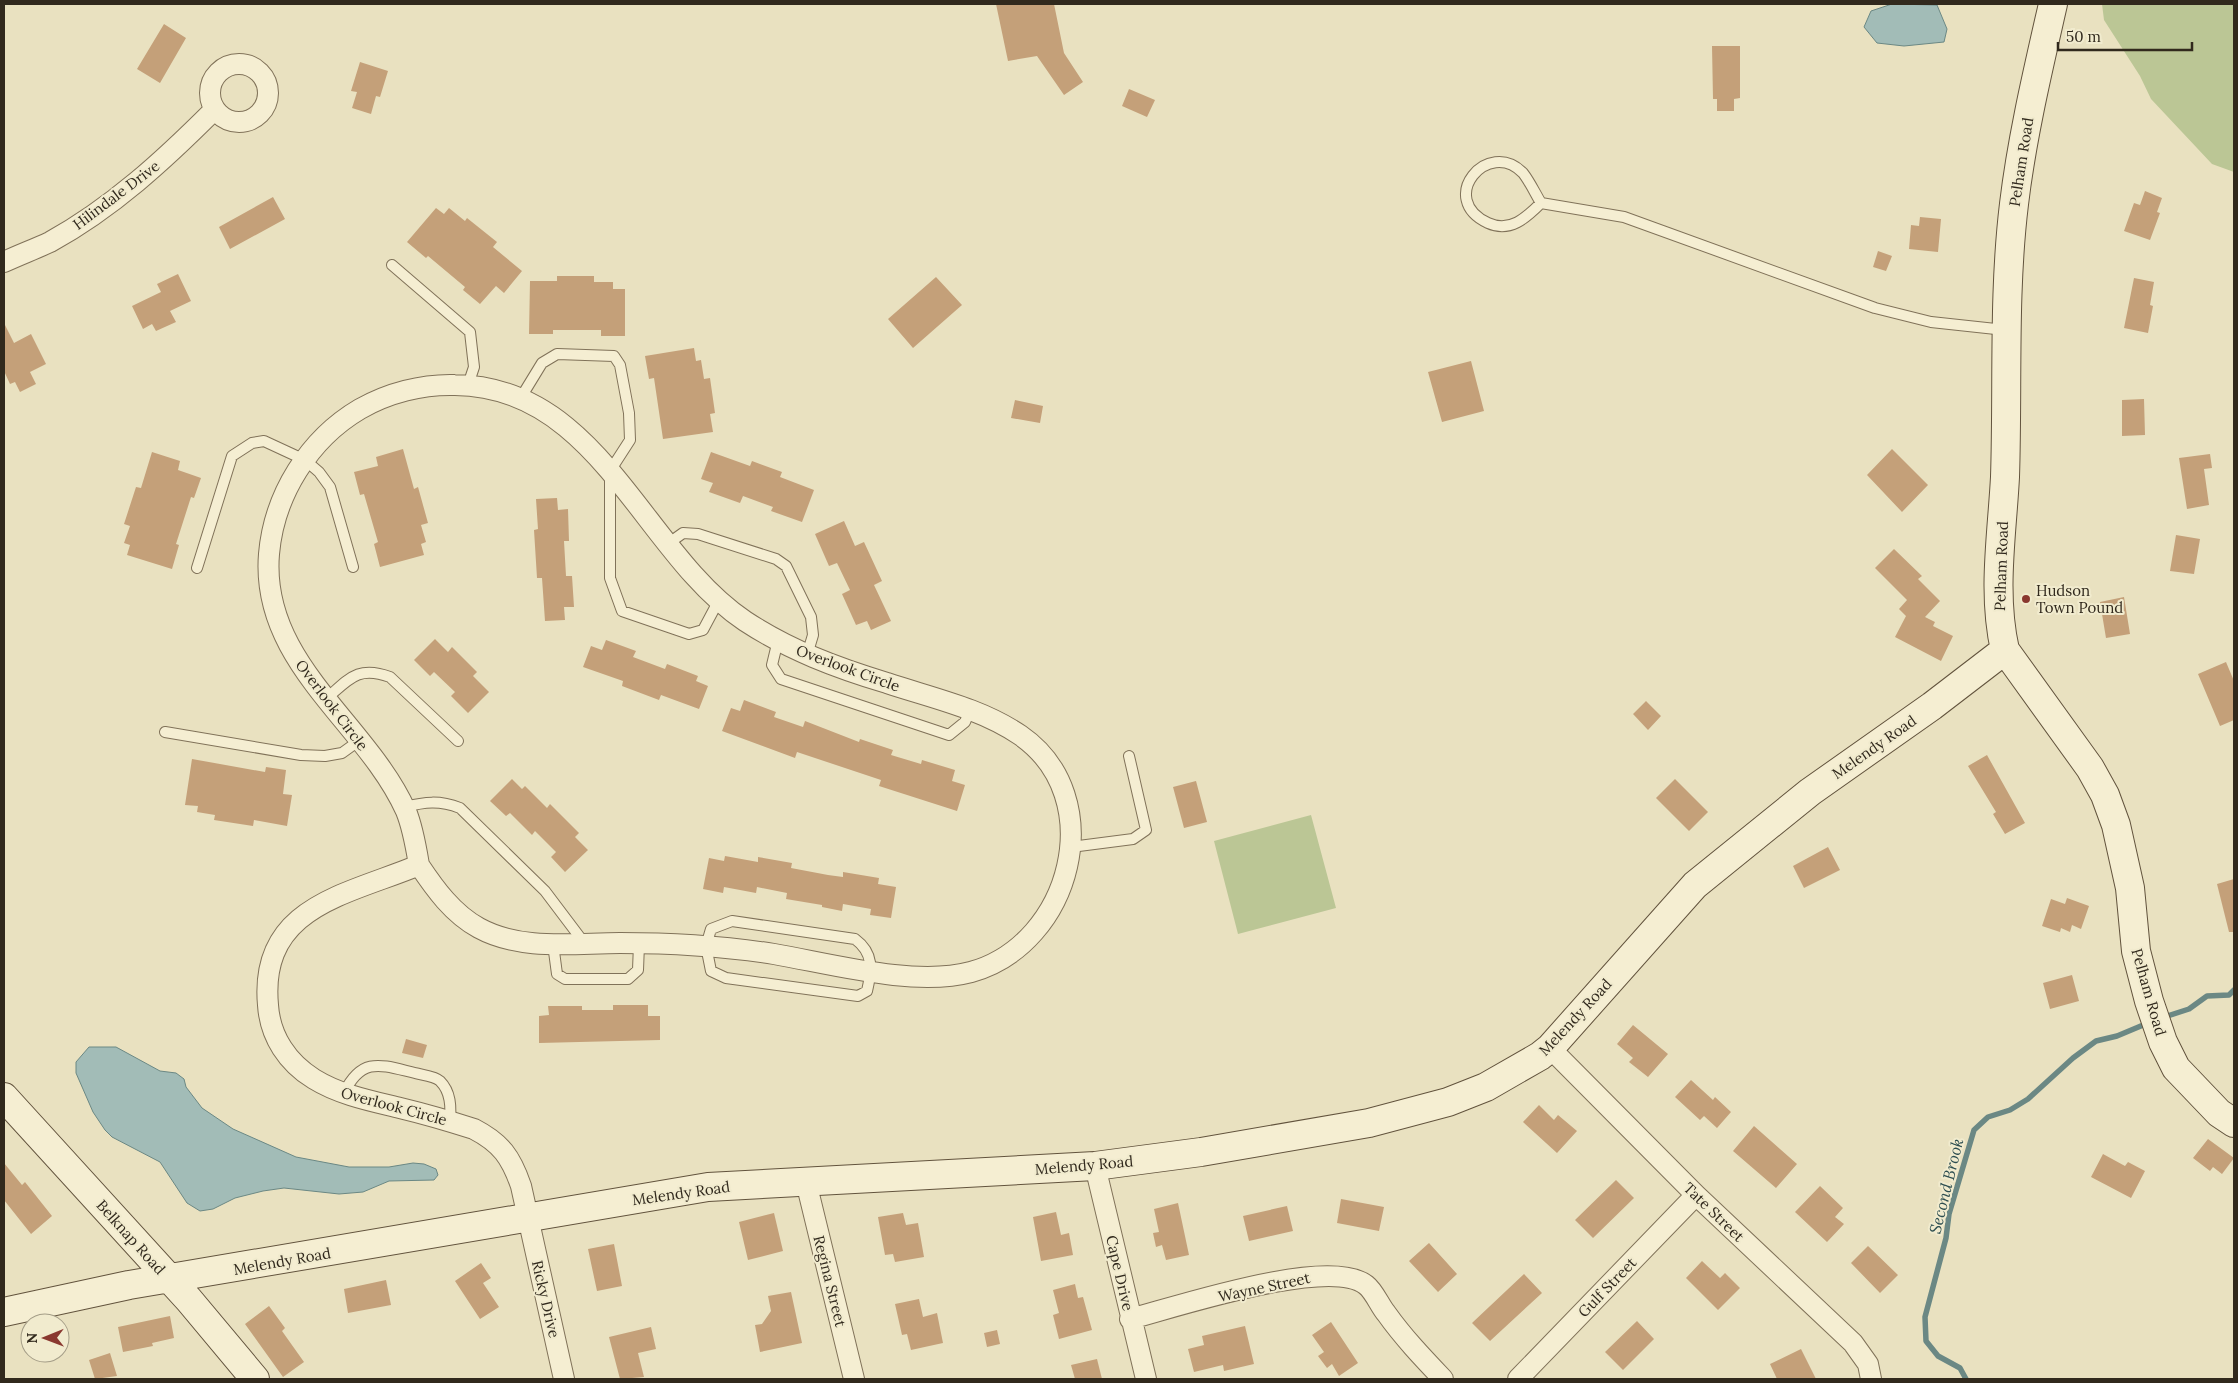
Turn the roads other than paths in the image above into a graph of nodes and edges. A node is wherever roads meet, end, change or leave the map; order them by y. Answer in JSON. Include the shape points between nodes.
{"nodes":[{"id":1,"x":2052,"y":4,"type":"edge"},
{"id":2,"x":214,"y":110,"type":"dead end"},
{"id":3,"x":1541,"y":203,"type":"junction"},
{"id":4,"x":4,"y":262,"type":"edge"},
{"id":5,"x":392,"y":265,"type":"dead end"},
{"id":6,"x":2006,"y":330,"type":"junction"},
{"id":7,"x":468,"y":385,"type":"junction"},
{"id":8,"x":520,"y":399,"type":"junction"},
{"id":9,"x":305,"y":460,"type":"junction"},
{"id":10,"x":610,"y":471,"type":"junction"},
{"id":11,"x":669,"y":543,"type":"junction"},
{"id":12,"x":197,"y":568,"type":"dead end"},
{"id":13,"x":353,"y":568,"type":"dead end"},
{"id":14,"x":719,"y":600,"type":"junction"},
{"id":15,"x":778,"y":640,"type":"junction"},
{"id":16,"x":2005,"y":650,"type":"junction"},
{"id":17,"x":807,"y":655,"type":"junction"},
{"id":18,"x":326,"y":699,"type":"junction"},
{"id":19,"x":970,"y":710,"type":"junction"},
{"id":20,"x":165,"y":732,"type":"dead end"},
{"id":21,"x":360,"y":740,"type":"junction"},
{"id":22,"x":458,"y":741,"type":"dead end"},
{"id":23,"x":1129,"y":756,"type":"dead end"},
{"id":24,"x":404,"y":807,"type":"junction"},
{"id":25,"x":1071,"y":847,"type":"junction"},
{"id":26,"x":418,"y":865,"type":"junction"},
{"id":27,"x":553,"y":944,"type":"junction"},
{"id":28,"x":586,"y":944,"type":"junction"},
{"id":29,"x":639,"y":944,"type":"junction"},
{"id":30,"x":706,"y":946,"type":"junction"},
{"id":31,"x":872,"y":971,"type":"junction"},
{"id":32,"x":1550,"y":1048,"type":"junction"},
{"id":33,"x":344,"y":1093,"type":"junction"},
{"id":34,"x":4,"y":1097,"type":"edge"},
{"id":35,"x":450,"y":1122,"type":"junction"},
{"id":36,"x":2234,"y":1123,"type":"edge"},
{"id":37,"x":1095,"y":1166,"type":"junction"},
{"id":38,"x":806,"y":1182,"type":"junction"},
{"id":39,"x":1696,"y":1195,"type":"junction"},
{"id":40,"x":528,"y":1218,"type":"junction"},
{"id":41,"x":170,"y":1280,"type":"junction"},
{"id":42,"x":4,"y":1312,"type":"edge"},
{"id":43,"x":1130,"y":1319,"type":"junction"},
{"id":44,"x":255,"y":1379,"type":"edge"},
{"id":45,"x":564,"y":1379,"type":"edge"},
{"id":46,"x":854,"y":1379,"type":"edge"},
{"id":47,"x":1146,"y":1379,"type":"edge"},
{"id":48,"x":1443,"y":1379,"type":"edge"},
{"id":49,"x":1518,"y":1379,"type":"edge"},
{"id":50,"x":1871,"y":1379,"type":"edge"}],
"edges":[{"from":1,"to":6,"type":"street","name":"Pelham Road","via":[[2027,122],[2014,204]]},
{"from":2,"to":4,"type":"street","name":"Hilindale Drive","via":[[161,162],[94,215],[49,242]]},
{"from":3,"to":3,"type":"lane","via":[[1522,172],[1505,163],[1478,169],[1467,185],[1468,204],[1474,213],[1496,226],[1524,220]]},
{"from":3,"to":6,"type":"lane","via":[[1624,217],[1875,308],[1930,322]]},
{"from":5,"to":7,"type":"lane","via":[[470,332],[474,367]]},
{"from":6,"to":16,"type":"street","name":"Pelham Road","via":[[2005,476],[1998,599]]},
{"from":7,"to":8,"type":"street","name":"Overlook Circle"},
{"from":7,"to":9,"type":"street","name":"Overlook Circle","via":[[426,386],[367,405],[333,428]]},
{"from":8,"to":10,"type":"street","name":"Overlook Circle","via":[[565,426]]},
{"from":8,"to":10,"type":"lane","via":[[542,363],[557,354],[614,356],[620,365],[629,412],[630,440]]},
{"from":9,"to":12,"type":"lane","via":[[264,441],[252,443],[232,456]]},
{"from":9,"to":13,"type":"lane","via":[[330,487]]},
{"from":9,"to":18,"type":"street","name":"Overlook Circle","via":[[284,496],[277,516],[269,557],[269,578],[285,639]]},
{"from":10,"to":11,"type":"street","name":"Overlook Circle"},
{"from":10,"to":14,"type":"lane","via":[[610,578],[622,611],[689,634],[702,630]]},
{"from":11,"to":14,"type":"street","name":"Overlook Circle"},
{"from":11,"to":17,"type":"lane","via":[[683,533],[698,534],[776,559],[786,566],[811,617],[813,635]]},
{"from":14,"to":15,"type":"street","name":"Overlook Circle","via":[[741,618]]},
{"from":15,"to":17,"type":"street","name":"Overlook Circle"},
{"from":15,"to":19,"type":"lane","via":[[772,666],[781,679],[949,735],[964,722]]},
{"from":16,"to":32,"type":"street","name":"Melendy Road","via":[[1810,792],[1694,885]]},
{"from":16,"to":36,"type":"street","name":"Pelham Road","via":[[2090,768],[2105,795],[2116,825],[2130,888],[2136,951],[2163,1042],[2176,1068],[2219,1113]]},
{"from":17,"to":19,"type":"street","name":"Overlook Circle"},
{"from":18,"to":21,"type":"street","name":"Overlook Circle"},
{"from":18,"to":22,"type":"lane","via":[[356,673],[376,671],[390,676]]},
{"from":19,"to":25,"type":"street","name":"Overlook Circle","via":[[1023,737],[1050,766],[1066,804]]},
{"from":20,"to":21,"type":"lane","via":[[301,755],[325,756],[342,753]]},
{"from":21,"to":24,"type":"street","name":"Overlook Circle"},
{"from":23,"to":25,"type":"lane","via":[[1146,830],[1133,839]]},
{"from":24,"to":26,"type":"street","name":"Overlook Circle","via":[[414,835]]},
{"from":24,"to":28,"type":"lane","via":[[426,801],[444,802],[460,808],[545,891]]},
{"from":25,"to":31,"type":"street","name":"Overlook Circle","via":[[1068,867],[1053,906],[1030,939],[1014,952],[976,971],[956,976]]},
{"from":26,"to":27,"type":"street","name":"Overlook Circle","via":[[448,903],[480,930],[506,939]]},
{"from":26,"to":33,"type":"street","name":"Overlook Circle","via":[[319,904],[300,916],[286,931],[268,970],[268,1012],[283,1052],[304,1072]]},
{"from":27,"to":28,"type":"street","name":"Overlook Circle"},
{"from":27,"to":29,"type":"lane","via":[[557,974],[566,978],[628,979],[638,970]]},
{"from":28,"to":29,"type":"street","name":"Overlook Circle"},
{"from":29,"to":30,"type":"street","name":"Overlook Circle"},
{"from":30,"to":31,"type":"street","name":"Overlook Circle"},
{"from":30,"to":31,"type":"lane","via":[[711,929],[732,921],[855,939],[869,954]]},
{"from":30,"to":31,"type":"lane","via":[[711,971],[726,978],[858,996],[867,991]]},
{"from":32,"to":37,"type":"street","name":"Melendy Road","via":[[1486,1087],[1409,1114],[1201,1152]]},
{"from":32,"to":39,"type":"street","name":"Tate Street"},
{"from":33,"to":35,"type":"street","name":"Overlook Circle"},
{"from":33,"to":35,"type":"lane","via":[[352,1078],[365,1068],[379,1064],[439,1080],[447,1091]]},
{"from":34,"to":41,"type":"street","name":"Belknap Road"},
{"from":35,"to":40,"type":"street","name":"Overlook Circle","via":[[474,1128],[504,1150],[514,1165]]},
{"from":37,"to":38,"type":"street","name":"Melendy Road"},
{"from":37,"to":43,"type":"street","name":"Cape Drive"},
{"from":38,"to":40,"type":"street","name":"Melendy Road","via":[[708,1187]]},
{"from":38,"to":46,"type":"street","name":"Regina Street"},
{"from":39,"to":49,"type":"street","name":"Gulf Street"},
{"from":39,"to":50,"type":"street","name":"Tate Street","via":[[1853,1343],[1868,1364]]},
{"from":40,"to":41,"type":"street","name":"Melendy Road"},
{"from":40,"to":45,"type":"street","name":"Ricky Drive"},
{"from":41,"to":42,"type":"street","name":"Melendy Road","via":[[129,1285]]},
{"from":41,"to":44,"type":"street","name":"Belknap Road"},
{"from":43,"to":47,"type":"street","name":"Cape Drive"},
{"from":43,"to":48,"type":"street","name":"Wayne Street","via":[[1268,1284],[1328,1275],[1348,1278],[1367,1286],[1405,1339]]}]}
